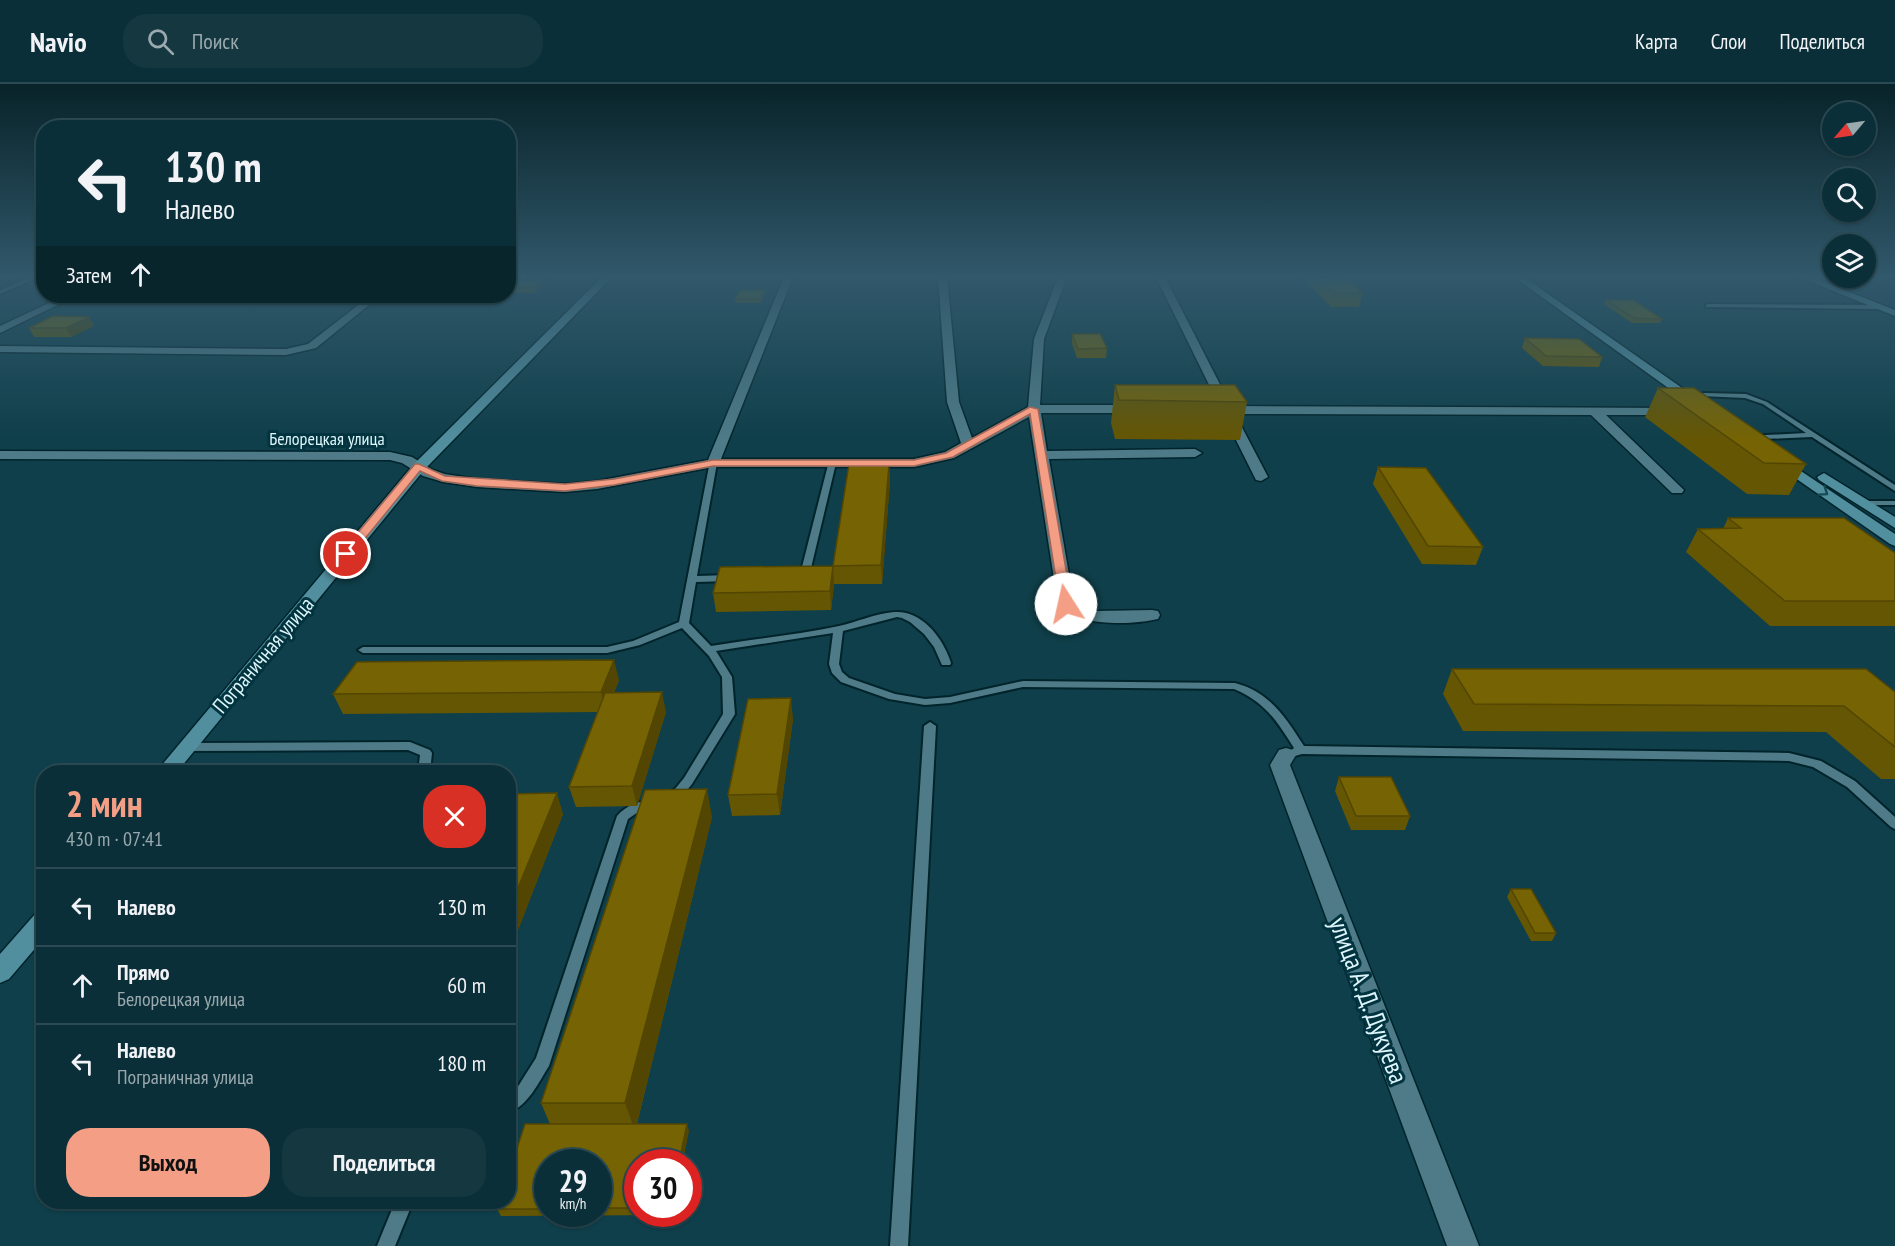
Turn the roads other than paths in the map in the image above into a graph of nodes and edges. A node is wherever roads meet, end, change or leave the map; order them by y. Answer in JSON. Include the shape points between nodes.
{"nodes":[{"id":1,"x":331,"y":331,"type":"edge"},
{"id":2,"x":553,"y":331,"type":"edge"},
{"id":3,"x":766,"y":331,"type":"edge"},
{"id":4,"x":947,"y":331,"type":"edge"},
{"id":5,"x":1042,"y":331,"type":"edge"},
{"id":6,"x":1188,"y":331,"type":"edge"},
{"id":7,"x":1598,"y":331,"type":"edge"},
{"id":8,"x":1610,"y":331,"type":"edge"},
{"id":9,"x":0,"y":349,"type":"edge"},
{"id":10,"x":1703,"y":395,"type":"junction"},
{"id":11,"x":1034,"y":409,"type":"junction"},
{"id":12,"x":1148,"y":409,"type":"edge"},
{"id":13,"x":1205,"y":410,"type":"edge"},
{"id":14,"x":1228,"y":410,"type":"junction"},
{"id":15,"x":1715,"y":410,"type":"junction"},
{"id":16,"x":1594,"y":411,"type":"junction"},
{"id":17,"x":1814,"y":435,"type":"junction"},
{"id":18,"x":1760,"y":438,"type":"junction"},
{"id":19,"x":967,"y":443,"type":"junction"},
{"id":20,"x":1195,"y":453,"type":"dead end"},
{"id":21,"x":0,"y":455,"type":"edge"},
{"id":22,"x":1041,"y":455,"type":"junction"},
{"id":23,"x":713,"y":463,"type":"junction"},
{"id":24,"x":832,"y":463,"type":"junction"},
{"id":25,"x":419,"y":467,"type":"junction"},
{"id":26,"x":1261,"y":477,"type":"dead end"},
{"id":27,"x":1895,"y":489,"type":"edge"},
{"id":28,"x":1677,"y":490,"type":"dead end"},
{"id":29,"x":1863,"y":503,"type":"junction"},
{"id":30,"x":1895,"y":503,"type":"edge"},
{"id":31,"x":1895,"y":524,"type":"edge"},
{"id":32,"x":1895,"y":541,"type":"edge"},
{"id":33,"x":790,"y":576,"type":"edge"},
{"id":34,"x":736,"y":578,"type":"edge"},
{"id":35,"x":692,"y":579,"type":"junction"},
{"id":36,"x":1152,"y":615,"type":"dead end"},
{"id":37,"x":684,"y":624,"type":"junction"},
{"id":38,"x":838,"y":629,"type":"junction"},
{"id":39,"x":708,"y":649,"type":"junction"},
{"id":40,"x":363,"y":650,"type":"dead end"},
{"id":41,"x":946,"y":663,"type":"dead end"},
{"id":42,"x":930,"y":726,"type":"dead end"},
{"id":43,"x":186,"y":747,"type":"junction"},
{"id":44,"x":1294,"y":752,"type":"junction"},
{"id":45,"x":172,"y":765,"type":"edge"},
{"id":46,"x":425,"y":765,"type":"edge"},
{"id":47,"x":1895,"y":824,"type":"edge"},
{"id":48,"x":36,"y":929,"type":"edge"},
{"id":49,"x":0,"y":972,"type":"edge"},
{"id":50,"x":516,"y":1099,"type":"edge"},
{"id":51,"x":401,"y":1209,"type":"edge"},
{"id":52,"x":386,"y":1246,"type":"edge"},
{"id":53,"x":899,"y":1246,"type":"edge"},
{"id":54,"x":1462,"y":1246,"type":"edge"}],
"edges":[{"from":1,"to":9,"type":"street","via":[[312,346],[286,352]]},
{"from":2,"to":25,"type":"main road","name":"Пограничная улица"},
{"from":3,"to":23,"type":"street"},
{"from":4,"to":19,"type":"street","via":[[953,402]]},
{"from":5,"to":11,"type":"street"},
{"from":6,"to":14,"type":"street"},
{"from":7,"to":15,"type":"main road"},
{"from":8,"to":10,"type":"main road"},
{"from":10,"to":15,"type":"main road"},
{"from":10,"to":17,"type":"lane","via":[[1755,398]]},
{"from":11,"to":12,"type":"street"},
{"from":11,"to":19,"type":"street","name":"Белорецкая улица"},
{"from":11,"to":22,"type":"street"},
{"from":13,"to":14,"type":"street"},
{"from":14,"to":16,"type":"street"},
{"from":14,"to":26,"type":"street"},
{"from":15,"to":16,"type":"street"},
{"from":16,"to":28,"type":"street"},
{"from":17,"to":18,"type":"lane"},
{"from":17,"to":27,"type":"lane"},
{"from":18,"to":29,"type":"main road"},
{"from":18,"to":32,"type":"main road","one_way":true},
{"from":19,"to":24,"type":"street","name":"Белорецкая улица","via":[[949,455],[914,463]]},
{"from":20,"to":22,"type":"street"},
{"from":21,"to":25,"type":"street","name":"Белорецкая улица","via":[[390,456]]},
{"from":22,"to":36,"type":"street","via":[[1066,604],[1085,616]]},
{"from":23,"to":24,"type":"street","name":"Белорецкая улица"},
{"from":23,"to":25,"type":"street","name":"Белорецкая улица","via":[[565,488],[442,478]]},
{"from":23,"to":35,"type":"lane"},
{"from":24,"to":33,"type":"lane","via":[[806,568]]},
{"from":25,"to":43,"type":"main road","name":"Пограничная улица"},
{"from":29,"to":30,"type":"lane"},
{"from":29,"to":31,"type":"main road"},
{"from":34,"to":35,"type":"lane"},
{"from":35,"to":37,"type":"lane"},
{"from":37,"to":39,"type":"lane"},
{"from":37,"to":40,"type":"lane","via":[[607,650]]},
{"from":38,"to":39,"type":"lane"},
{"from":38,"to":41,"type":"lane","via":[[906,615],[942,648]]},
{"from":38,"to":44,"type":"lane","via":[[834,664],[837,673],[846,680],[893,696],[925,702],[950,700],[1023,684],[1235,686],[1269,703]]},
{"from":39,"to":50,"type":"lane","via":[[727,676],[729,714],[679,792],[623,816],[543,1061]]},
{"from":42,"to":53,"type":"lane"},
{"from":43,"to":45,"type":"main road","name":"Пограничная улица"},
{"from":43,"to":46,"type":"lane","via":[[410,746],[426,753]]},
{"from":44,"to":47,"type":"lane","via":[[1789,757],[1817,764],[1851,784]]},
{"from":44,"to":54,"type":"street","name":"улица А. Д. Дукуева","via":[[1280,765]]},
{"from":48,"to":49,"type":"main road"},
{"from":51,"to":52,"type":"lane"}]}
